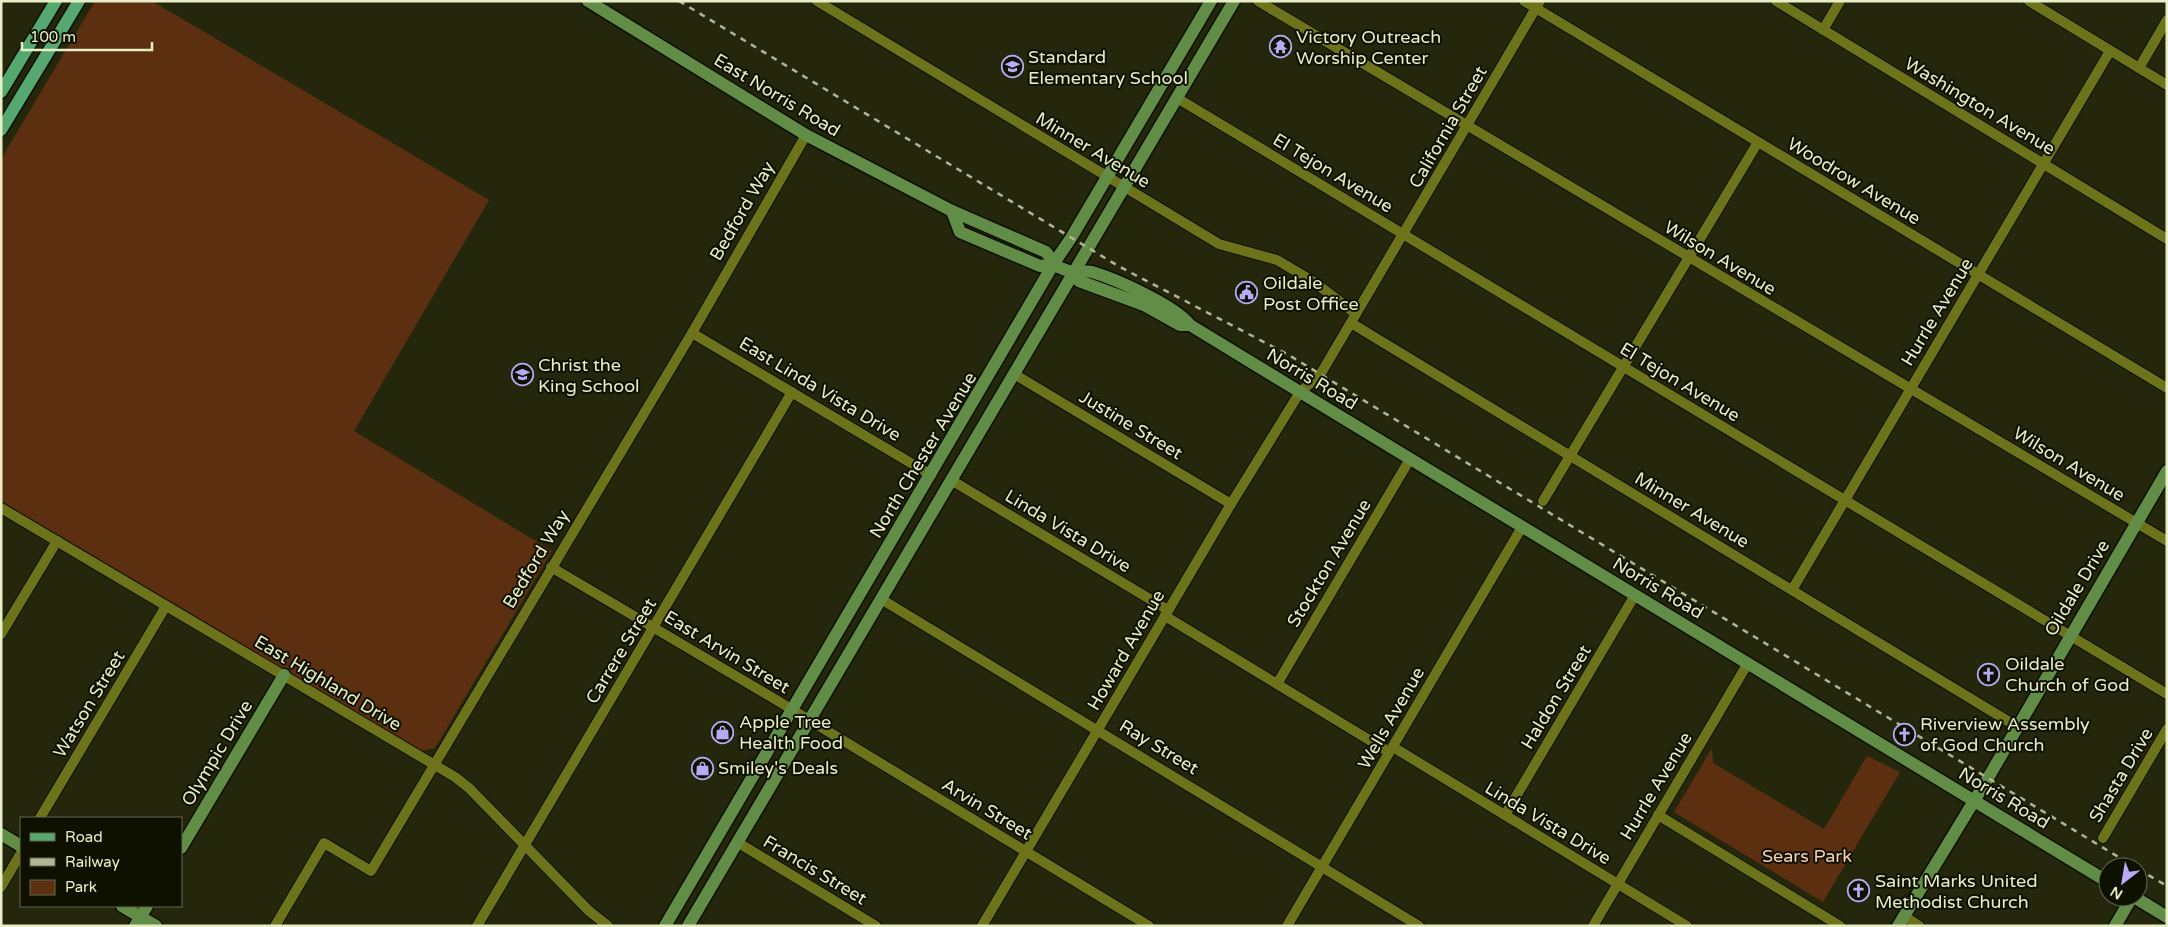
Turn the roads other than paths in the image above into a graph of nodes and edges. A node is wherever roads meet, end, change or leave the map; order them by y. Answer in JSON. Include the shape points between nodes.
{"nodes":[{"id":1,"x":56,"y":1,"type":"edge"},
{"id":2,"x":79,"y":1,"type":"edge"},
{"id":3,"x":588,"y":1,"type":"edge"},
{"id":4,"x":817,"y":1,"type":"edge"},
{"id":5,"x":1211,"y":1,"type":"edge"},
{"id":6,"x":1234,"y":1,"type":"edge"},
{"id":7,"x":1258,"y":1,"type":"edge"},
{"id":8,"x":1524,"y":1,"type":"edge"},
{"id":9,"x":1776,"y":1,"type":"edge"},
{"id":10,"x":1840,"y":1,"type":"edge"},
{"id":11,"x":2029,"y":1,"type":"edge"},
{"id":12,"x":1538,"y":5,"type":"edge"},
{"id":13,"x":2167,"y":20,"type":"edge"},
{"id":14,"x":1823,"y":30,"type":"junction"},
{"id":15,"x":2110,"y":51,"type":"junction"},
{"id":16,"x":2139,"y":68,"type":"junction"},
{"id":17,"x":2167,"y":85,"type":"edge"},
{"id":18,"x":1,"y":92,"type":"edge"},
{"id":19,"x":1176,"y":98,"type":"junction"},
{"id":20,"x":1467,"y":125,"type":"junction"},
{"id":21,"x":1,"y":130,"type":"edge"},
{"id":22,"x":806,"y":135,"type":"junction"},
{"id":23,"x":1758,"y":142,"type":"junction"},
{"id":24,"x":2043,"y":164,"type":"junction"},
{"id":25,"x":1107,"y":178,"type":"junction"},
{"id":26,"x":1124,"y":188,"type":"junction"},
{"id":27,"x":1404,"y":234,"type":"junction"},
{"id":28,"x":2167,"y":239,"type":"edge"},
{"id":29,"x":1688,"y":258,"type":"junction"},
{"id":30,"x":1054,"y":264,"type":"junction"},
{"id":31,"x":1073,"y":272,"type":"junction"},
{"id":32,"x":1978,"y":274,"type":"junction"},
{"id":33,"x":1356,"y":314,"type":"junction"},
{"id":34,"x":1351,"y":323,"type":"junction"},
{"id":35,"x":692,"y":333,"type":"junction"},
{"id":36,"x":1624,"y":367,"type":"junction"},
{"id":37,"x":1014,"y":374,"type":"junction"},
{"id":38,"x":2167,"y":388,"type":"edge"},
{"id":39,"x":1910,"y":389,"type":"junction"},
{"id":40,"x":792,"y":392,"type":"junction"},
{"id":41,"x":1300,"y":392,"type":"junction"},
{"id":42,"x":1571,"y":456,"type":"junction"},
{"id":43,"x":1410,"y":459,"type":"junction"},
{"id":44,"x":2167,"y":471,"type":"edge"},
{"id":45,"x":931,"y":475,"type":"junction"},
{"id":46,"x":951,"y":480,"type":"junction"},
{"id":47,"x":1844,"y":500,"type":"junction"},
{"id":48,"x":1543,"y":502,"type":"dead end"},
{"id":49,"x":1231,"y":504,"type":"junction"},
{"id":50,"x":1,"y":508,"type":"edge"},
{"id":51,"x":931,"y":514,"type":"junction"},
{"id":52,"x":2136,"y":523,"type":"junction"},
{"id":53,"x":1522,"y":527,"type":"junction"},
{"id":54,"x":57,"y":541,"type":"junction"},
{"id":55,"x":2167,"y":541,"type":"edge"},
{"id":56,"x":551,"y":567,"type":"junction"},
{"id":57,"x":1792,"y":590,"type":"junction"},
{"id":58,"x":1635,"y":595,"type":"junction"},
{"id":59,"x":880,"y":599,"type":"junction"},
{"id":60,"x":166,"y":606,"type":"junction"},
{"id":61,"x":1166,"y":613,"type":"junction"},
{"id":62,"x":653,"y":628,"type":"junction"},
{"id":63,"x":1,"y":634,"type":"edge"},
{"id":64,"x":2069,"y":636,"type":"junction"},
{"id":65,"x":1748,"y":664,"type":"junction"},
{"id":66,"x":284,"y":675,"type":"junction"},
{"id":67,"x":1277,"y":684,"type":"junction"},
{"id":68,"x":2167,"y":694,"type":"edge"},
{"id":69,"x":792,"y":710,"type":"junction"},
{"id":70,"x":809,"y":720,"type":"junction"},
{"id":71,"x":2016,"y":726,"type":"junction"},
{"id":72,"x":1098,"y":729,"type":"junction"},
{"id":73,"x":2167,"y":729,"type":"edge"},
{"id":74,"x":1391,"y":749,"type":"junction"},
{"id":75,"x":434,"y":764,"type":"junction"},
{"id":76,"x":1974,"y":801,"type":"junction"},
{"id":77,"x":1505,"y":815,"type":"junction"},
{"id":78,"x":1658,"y":815,"type":"junction"},
{"id":79,"x":41,"y":817,"type":"edge"},
{"id":80,"x":1,"y":834,"type":"edge"},
{"id":81,"x":2103,"y":838,"type":"dead end"},
{"id":82,"x":737,"y":842,"type":"junction"},
{"id":83,"x":20,"y":845,"type":"edge"},
{"id":84,"x":525,"y":845,"type":"junction"},
{"id":85,"x":182,"y":846,"type":"edge"},
{"id":86,"x":1026,"y":851,"type":"junction"},
{"id":87,"x":20,"y":855,"type":"edge"},
{"id":88,"x":1322,"y":866,"type":"junction"},
{"id":89,"x":2098,"y":876,"type":"edge"},
{"id":90,"x":1617,"y":884,"type":"junction"},
{"id":91,"x":1,"y":887,"type":"edge"},
{"id":92,"x":2148,"y":906,"type":"edge"},
{"id":93,"x":124,"y":907,"type":"edge"},
{"id":94,"x":2127,"y":907,"type":"edge"},
{"id":95,"x":141,"y":916,"type":"edge"},
{"id":96,"x":2167,"y":917,"type":"edge"},
{"id":97,"x":1901,"y":921,"type":"edge"},
{"id":98,"x":668,"y":922,"type":"edge"},
{"id":99,"x":156,"y":926,"type":"edge"},
{"id":100,"x":275,"y":926,"type":"edge"},
{"id":101,"x":477,"y":926,"type":"edge"},
{"id":102,"x":608,"y":926,"type":"edge"},
{"id":103,"x":688,"y":926,"type":"edge"},
{"id":104,"x":876,"y":926,"type":"edge"},
{"id":105,"x":982,"y":926,"type":"edge"},
{"id":106,"x":1149,"y":926,"type":"edge"},
{"id":107,"x":1287,"y":926,"type":"edge"},
{"id":108,"x":1419,"y":926,"type":"edge"},
{"id":109,"x":1593,"y":926,"type":"edge"},
{"id":110,"x":1686,"y":926,"type":"edge"},
{"id":111,"x":1840,"y":926,"type":"edge"},
{"id":112,"x":1919,"y":926,"type":"edge"},
{"id":113,"x":2115,"y":926,"type":"edge"}],
"edges":[{"from":1,"to":18,"type":"main road"},
{"from":2,"to":21,"type":"main road"},
{"from":3,"to":22,"type":"street","name":"East Norris Road"},
{"from":4,"to":25,"type":"street","name":"Minner Avenue"},
{"from":5,"to":25,"type":"street","name":"North Chester Avenue"},
{"from":6,"to":19,"type":"street","name":"North Chester Avenue"},
{"from":7,"to":20,"type":"street","name":"Wilson Avenue"},
{"from":8,"to":12,"type":"street","name":"Woodrow Avenue"},
{"from":9,"to":14,"type":"street","name":"Washington Avenue"},
{"from":10,"to":14,"type":"street"},
{"from":11,"to":15,"type":"street"},
{"from":12,"to":20,"type":"street","name":"California Street"},
{"from":12,"to":23,"type":"street","name":"Woodrow Avenue"},
{"from":13,"to":16,"type":"street"},
{"from":14,"to":24,"type":"street","name":"Washington Avenue"},
{"from":15,"to":16,"type":"street"},
{"from":15,"to":24,"type":"street","name":"Hurrle Avenue"},
{"from":16,"to":17,"type":"street"},
{"from":19,"to":26,"type":"street","name":"North Chester Avenue"},
{"from":19,"to":27,"type":"street","name":"El Tejon Avenue"},
{"from":20,"to":27,"type":"street","name":"California Street"},
{"from":20,"to":29,"type":"street","name":"Wilson Avenue"},
{"from":22,"to":30,"type":"street","name":"East Norris Road","via":[[952,211],[1046,252]]},
{"from":22,"to":35,"type":"street","name":"Bedford Way"},
{"from":23,"to":29,"type":"street"},
{"from":23,"to":32,"type":"street","name":"Woodrow Avenue"},
{"from":24,"to":28,"type":"street","name":"Washington Avenue"},
{"from":24,"to":32,"type":"street","name":"Hurrle Avenue"},
{"from":25,"to":26,"type":"street","name":"Minner Avenue"},
{"from":25,"to":30,"type":"street","name":"North Chester Avenue"},
{"from":26,"to":31,"type":"street","name":"North Chester Avenue"},
{"from":26,"to":33,"type":"street","name":"Minner Avenue","via":[[1220,244],[1277,260],[1314,282]]},
{"from":27,"to":33,"type":"street","name":"California Street"},
{"from":27,"to":36,"type":"street","name":"El Tejon Avenue"},
{"from":29,"to":36,"type":"street"},
{"from":29,"to":39,"type":"street","name":"Wilson Avenue"},
{"from":30,"to":31,"type":"street","name":"East Norris Road"},
{"from":30,"to":45,"type":"street","name":"North Chester Avenue"},
{"from":31,"to":37,"type":"street","name":"North Chester Avenue"},
{"from":31,"to":41,"type":"street","name":"Norris Road","via":[[1091,271],[1148,296]]},
{"from":32,"to":38,"type":"street","name":"Woodrow Avenue"},
{"from":32,"to":39,"type":"street","name":"Hurrle Avenue"},
{"from":33,"to":34,"type":"street","name":"California Street"},
{"from":34,"to":41,"type":"street","name":"California Street","via":[[1320,375]]},
{"from":34,"to":42,"type":"street","name":"Minner Avenue"},
{"from":35,"to":40,"type":"street","name":"East Linda Vista Drive"},
{"from":35,"to":56,"type":"street","name":"Bedford Way"},
{"from":36,"to":42,"type":"street"},
{"from":36,"to":47,"type":"street","name":"El Tejon Avenue"},
{"from":37,"to":46,"type":"street","name":"North Chester Avenue"},
{"from":37,"to":49,"type":"street","name":"Justine Street"},
{"from":39,"to":47,"type":"street","name":"Hurrle Avenue"},
{"from":39,"to":52,"type":"street","name":"Wilson Avenue"},
{"from":40,"to":45,"type":"street","name":"East Linda Vista Drive"},
{"from":40,"to":62,"type":"street","name":"Carrere Street"},
{"from":41,"to":43,"type":"street","name":"Norris Road"},
{"from":41,"to":49,"type":"street","name":"Howard Avenue"},
{"from":42,"to":48,"type":"street"},
{"from":42,"to":57,"type":"street","name":"Minner Avenue"},
{"from":43,"to":53,"type":"street","name":"Norris Road"},
{"from":43,"to":67,"type":"street","name":"Stockton Avenue"},
{"from":44,"to":52,"type":"street","name":"Oildale Drive"},
{"from":45,"to":51,"type":"street","via":[[937,483]]},
{"from":45,"to":69,"type":"street","name":"North Chester Avenue"},
{"from":46,"to":51,"type":"street","name":"North Chester Avenue"},
{"from":46,"to":61,"type":"street","name":"Linda Vista Drive"},
{"from":47,"to":57,"type":"street","name":"Hurrle Avenue"},
{"from":47,"to":64,"type":"street","name":"El Tejon Avenue"},
{"from":49,"to":61,"type":"street","name":"Howard Avenue"},
{"from":50,"to":54,"type":"street","name":"East Highland Drive"},
{"from":51,"to":59,"type":"street","name":"North Chester Avenue"},
{"from":52,"to":55,"type":"street","name":"Wilson Avenue"},
{"from":52,"to":64,"type":"street","name":"Oildale Drive"},
{"from":53,"to":58,"type":"street","name":"Norris Road"},
{"from":53,"to":74,"type":"street","name":"Wells Avenue"},
{"from":54,"to":60,"type":"street","name":"East Highland Drive"},
{"from":54,"to":63,"type":"street"},
{"from":56,"to":62,"type":"street","name":"East Arvin Street"},
{"from":56,"to":75,"type":"street","name":"Bedford Way"},
{"from":57,"to":71,"type":"street","name":"Minner Avenue"},
{"from":58,"to":65,"type":"street","name":"Norris Road"},
{"from":58,"to":77,"type":"street","name":"Haldon Street"},
{"from":59,"to":70,"type":"street","name":"North Chester Avenue"},
{"from":59,"to":72,"type":"street","name":"Ray Street"},
{"from":60,"to":66,"type":"street","name":"East Highland Drive"},
{"from":60,"to":79,"type":"street","name":"Watson Street"},
{"from":61,"to":67,"type":"street","name":"Linda Vista Drive"},
{"from":61,"to":72,"type":"street","name":"Howard Avenue"},
{"from":62,"to":69,"type":"street","name":"East Arvin Street"},
{"from":62,"to":84,"type":"street","name":"Carrere Street"},
{"from":64,"to":68,"type":"street","name":"El Tejon Avenue"},
{"from":64,"to":71,"type":"street","name":"Oildale Drive"},
{"from":65,"to":76,"type":"street","name":"Norris Road"},
{"from":65,"to":78,"type":"street","name":"Hurrle Avenue"},
{"from":66,"to":75,"type":"street","name":"East Highland Drive"},
{"from":66,"to":85,"type":"street","name":"Olympic Drive"},
{"from":67,"to":74,"type":"street","name":"Linda Vista Drive"},
{"from":69,"to":70,"type":"street","name":"East Arvin Street"},
{"from":69,"to":98,"type":"street","name":"North Chester Avenue"},
{"from":70,"to":82,"type":"street","name":"North Chester Avenue"},
{"from":70,"to":86,"type":"street","name":"Arvin Street"},
{"from":71,"to":76,"type":"street","name":"Oildale Drive"},
{"from":72,"to":86,"type":"street","name":"Howard Avenue"},
{"from":72,"to":88,"type":"street","name":"Ray Street"},
{"from":73,"to":81,"type":"street","name":"Shasta Drive"},
{"from":74,"to":77,"type":"street","name":"Linda Vista Drive"},
{"from":74,"to":88,"type":"street","name":"Wells Avenue"},
{"from":75,"to":84,"type":"street","name":"East Highland Drive","via":[[468,788]]},
{"from":75,"to":100,"type":"street","name":"Bedford Way","via":[[371,871],[324,843]]},
{"from":76,"to":89,"type":"street","name":"Norris Road"},
{"from":76,"to":97,"type":"street","name":"Oildale Drive"},
{"from":77,"to":90,"type":"street","name":"Linda Vista Drive"},
{"from":78,"to":90,"type":"street","name":"Hurrle Avenue"},
{"from":78,"to":111,"type":"street"},
{"from":80,"to":83,"type":"street"},
{"from":82,"to":103,"type":"street","name":"North Chester Avenue"},
{"from":82,"to":104,"type":"street","name":"Francis Street"},
{"from":84,"to":101,"type":"street","name":"Carrere Street"},
{"from":84,"to":102,"type":"street","name":"East Highland Drive","via":[[588,911]]},
{"from":86,"to":105,"type":"street","name":"Howard Avenue"},
{"from":86,"to":106,"type":"street","name":"Arvin Street"},
{"from":87,"to":91,"type":"street"},
{"from":88,"to":107,"type":"street","name":"Wells Avenue"},
{"from":88,"to":108,"type":"street","name":"Ray Street"},
{"from":90,"to":109,"type":"street","name":"Hurrle Avenue"},
{"from":90,"to":110,"type":"street","name":"Linda Vista Drive"},
{"from":92,"to":96,"type":"street"},
{"from":93,"to":95,"type":"street"},
{"from":94,"to":113,"type":"street"},
{"from":95,"to":99,"type":"street"},
{"from":97,"to":112,"type":"street"}]}
